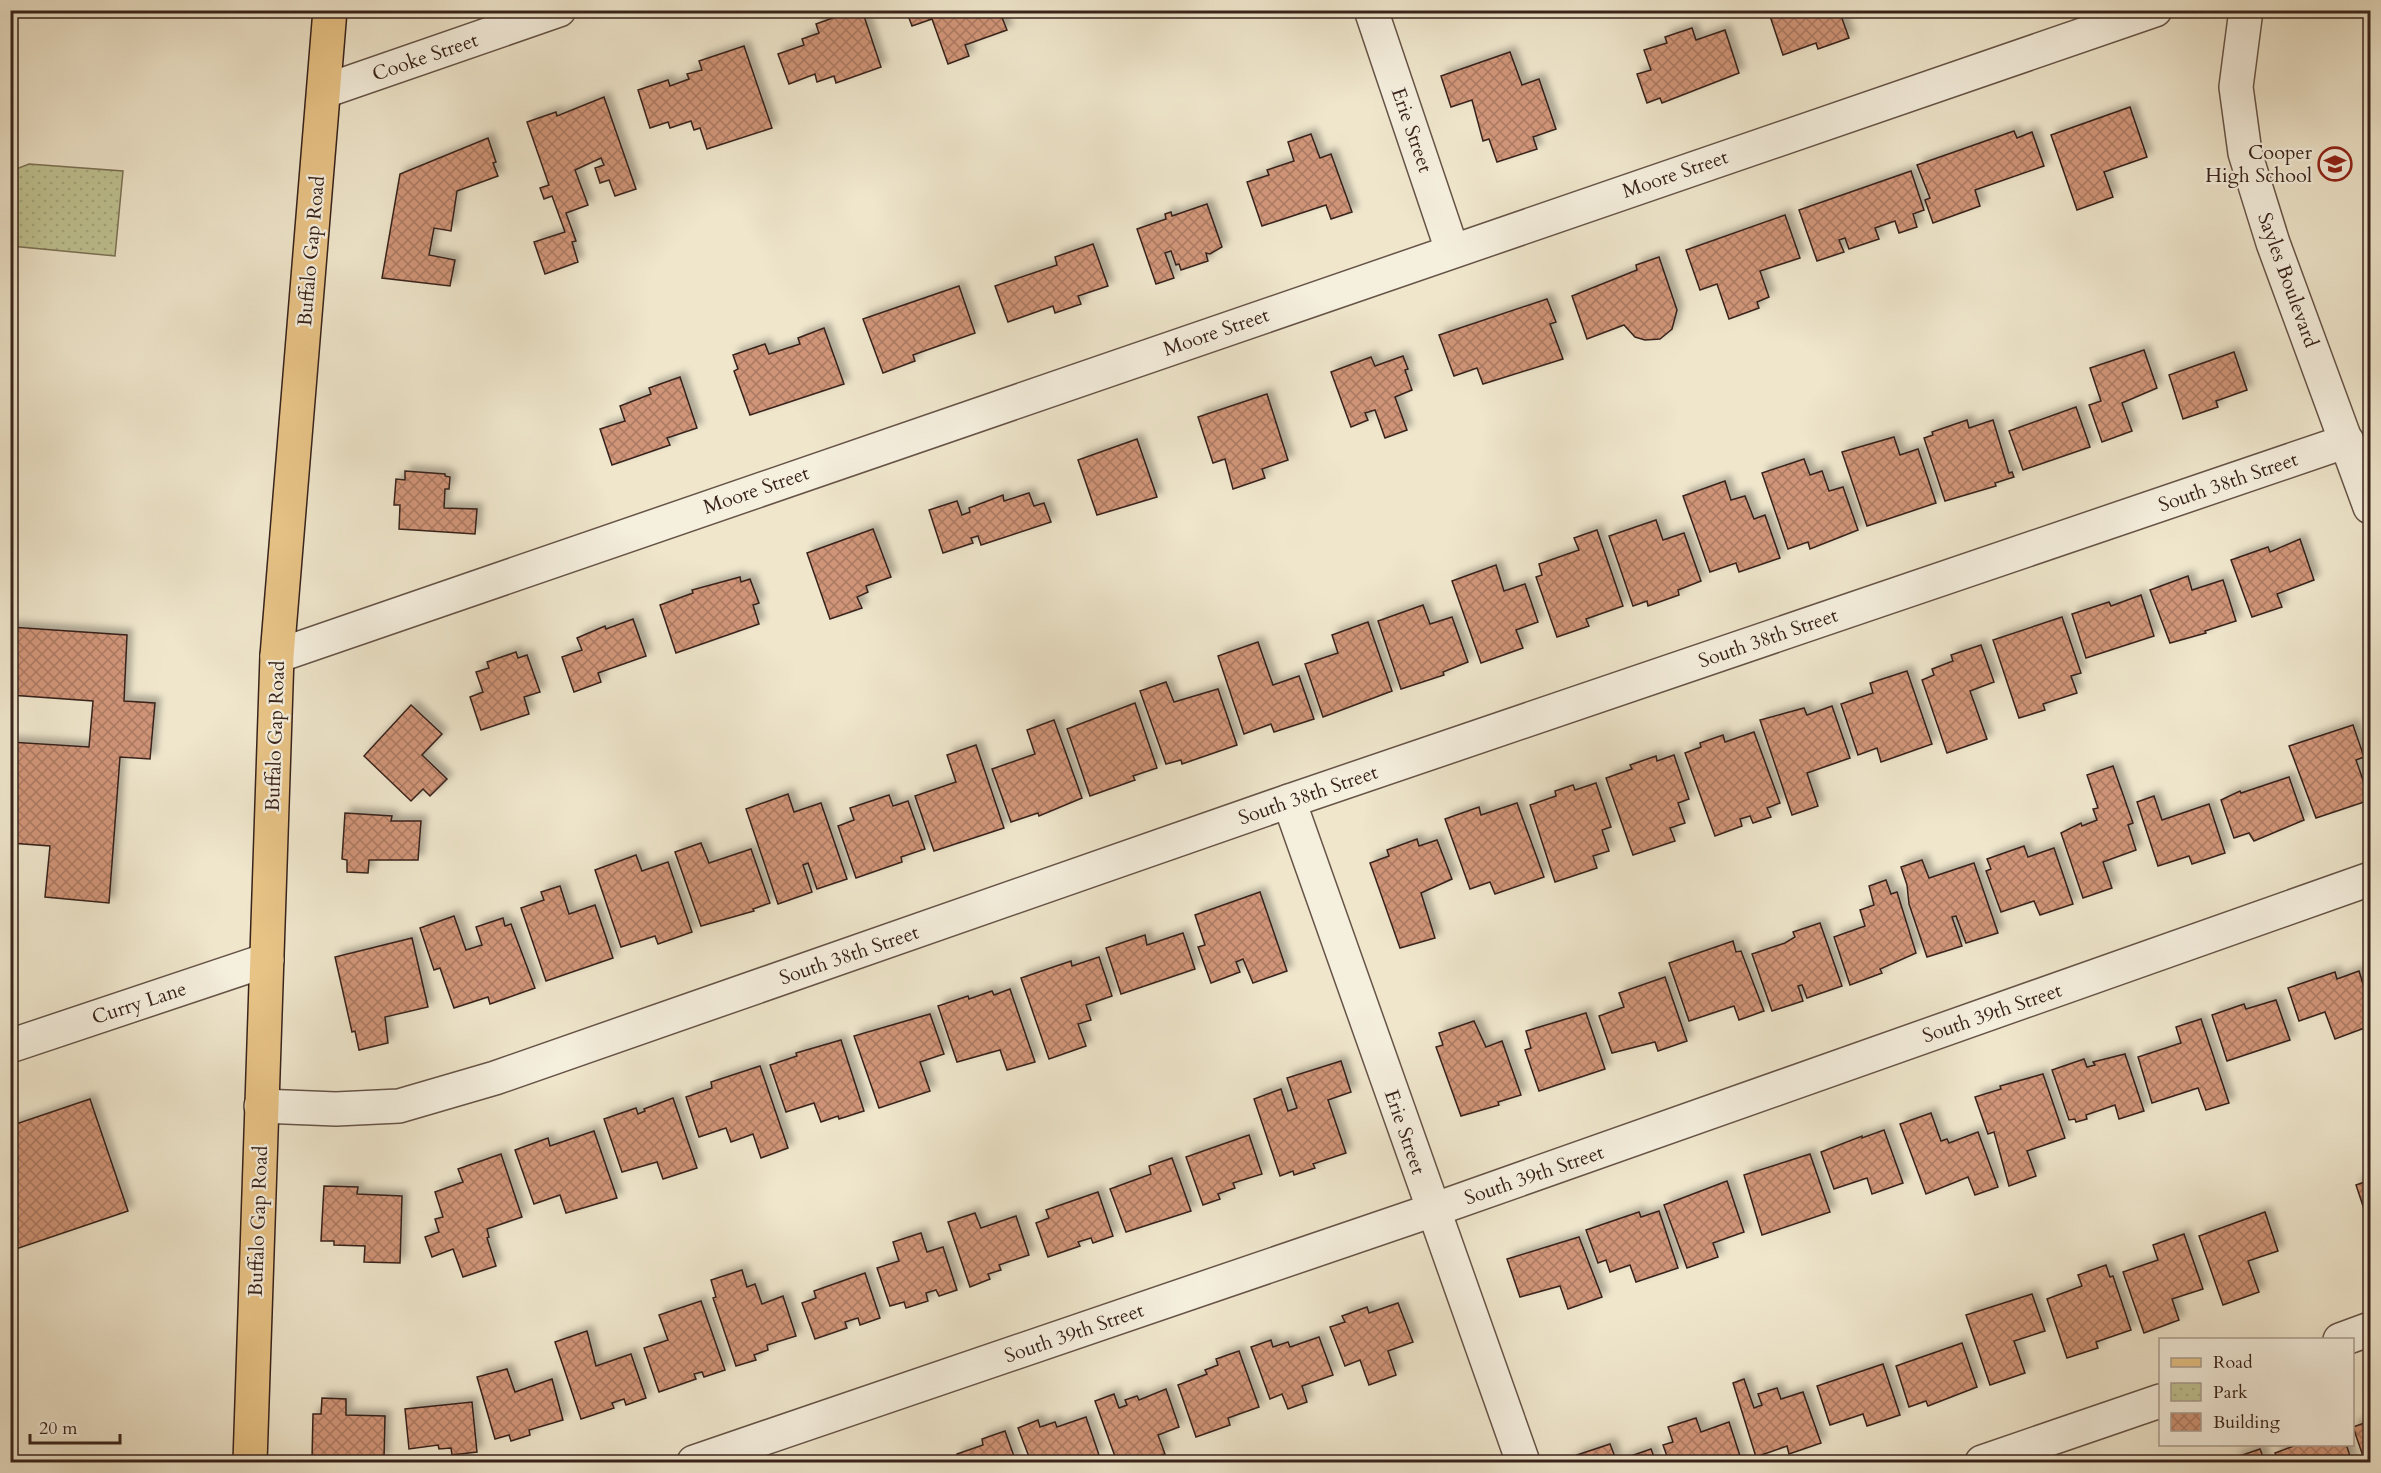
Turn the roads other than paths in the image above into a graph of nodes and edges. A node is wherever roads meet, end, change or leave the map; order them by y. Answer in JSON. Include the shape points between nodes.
{"nodes":[{"id":1,"x":330,"y":10,"type":"edge"},
{"id":2,"x":559,"y":10,"type":"edge"},
{"id":3,"x":1371,"y":10,"type":"edge"},
{"id":4,"x":2155,"y":10,"type":"edge"},
{"id":5,"x":2242,"y":11,"type":"edge"},
{"id":6,"x":325,"y":91,"type":"junction"},
{"id":7,"x":1452,"y":250,"type":"junction"},
{"id":8,"x":2348,"y":441,"type":"junction"},
{"id":9,"x":2370,"y":507,"type":"edge"},
{"id":10,"x":277,"y":656,"type":"junction"},
{"id":11,"x":1289,"y":801,"type":"junction"},
{"id":12,"x":2370,"y":879,"type":"edge"},
{"id":13,"x":267,"y":960,"type":"junction"},
{"id":14,"x":10,"y":1046,"type":"edge"},
{"id":15,"x":261,"y":1106,"type":"junction"},
{"id":16,"x":1433,"y":1210,"type":"junction"},
{"id":17,"x":2370,"y":1329,"type":"edge"},
{"id":18,"x":2345,"y":1338,"type":"edge"},
{"id":19,"x":2159,"y":1401,"type":"edge"},
{"id":20,"x":250,"y":1462,"type":"edge"},
{"id":21,"x":694,"y":1462,"type":"edge"},
{"id":22,"x":1523,"y":1462,"type":"edge"},
{"id":23,"x":1982,"y":1462,"type":"edge"}],
"edges":[{"from":1,"to":6,"type":"main road","name":"Buffalo Gap Road"},
{"from":2,"to":6,"type":"street","name":"Cooke Street"},
{"from":3,"to":7,"type":"street","name":"Erie Street"},
{"from":4,"to":7,"type":"street","name":"Moore Street"},
{"from":5,"to":8,"type":"street","name":"Sayles Boulevard","via":[[2236,87],[2245,153],[2273,243]]},
{"from":6,"to":10,"type":"main road","name":"Buffalo Gap Road"},
{"from":7,"to":10,"type":"street","name":"Moore Street"},
{"from":8,"to":9,"type":"street","name":"Sayles Boulevard"},
{"from":8,"to":11,"type":"street","name":"South 38th Street"},
{"from":10,"to":13,"type":"main road","name":"Buffalo Gap Road"},
{"from":11,"to":15,"type":"street","name":"South 38th Street","via":[[495,1078],[399,1106]]},
{"from":11,"to":16,"type":"street","name":"Erie Street"},
{"from":12,"to":16,"type":"street","name":"South 39th Street"},
{"from":13,"to":14,"type":"street","name":"Curry Lane"},
{"from":13,"to":15,"type":"main road","name":"Buffalo Gap Road"},
{"from":15,"to":20,"type":"main road","name":"Buffalo Gap Road"},
{"from":16,"to":21,"type":"street","name":"South 39th Street"},
{"from":16,"to":22,"type":"street","name":"Erie Street"},
{"from":17,"to":18,"type":"street"},
{"from":19,"to":23,"type":"street"}]}
